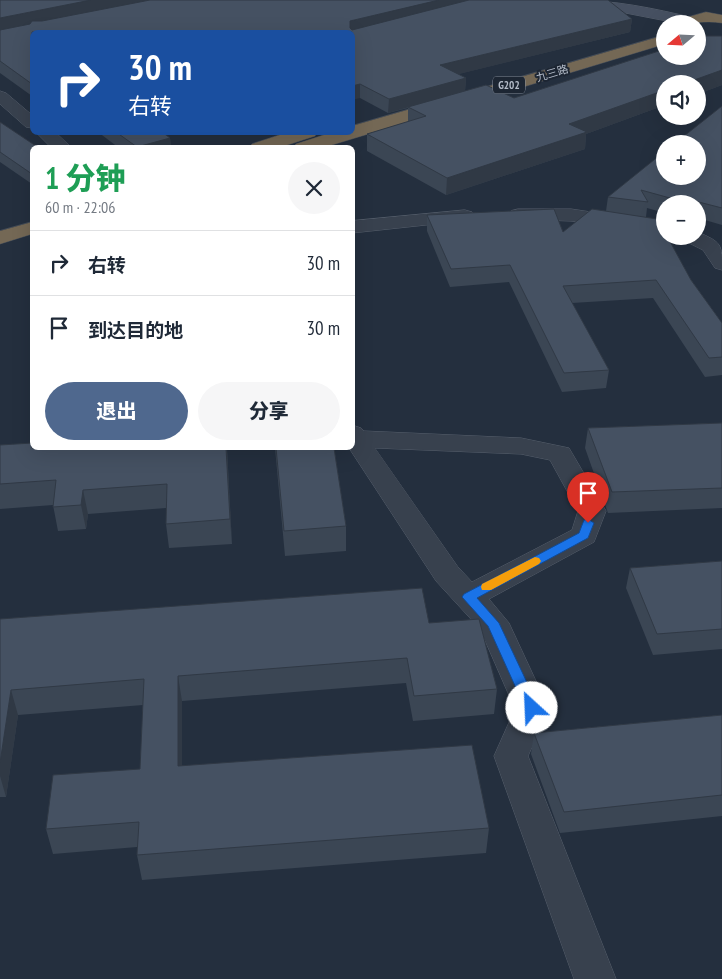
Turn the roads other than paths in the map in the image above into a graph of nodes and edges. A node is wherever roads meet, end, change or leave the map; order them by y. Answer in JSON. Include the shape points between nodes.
{"nodes":[{"id":1,"x":579,"y":0,"type":"edge"},
{"id":2,"x":636,"y":0,"type":"edge"},
{"id":3,"x":664,"y":15,"type":"edge"},
{"id":4,"x":680,"y":15,"type":"edge"},
{"id":5,"x":656,"y":31,"type":"edge"},
{"id":6,"x":656,"y":42,"type":"edge"},
{"id":7,"x":0,"y":96,"type":"edge"},
{"id":8,"x":355,"y":119,"type":"edge"},
{"id":9,"x":30,"y":121,"type":"edge"},
{"id":10,"x":355,"y":131,"type":"edge"},
{"id":11,"x":48,"y":135,"type":"edge"},
{"id":12,"x":299,"y":135,"type":"edge"},
{"id":13,"x":343,"y":135,"type":"edge"},
{"id":14,"x":59,"y":145,"type":"edge"},
{"id":15,"x":268,"y":145,"type":"edge"},
{"id":16,"x":311,"y":145,"type":"edge"},
{"id":17,"x":30,"y":215,"type":"edge"},
{"id":18,"x":482,"y":215,"type":"edge"},
{"id":19,"x":502,"y":215,"type":"edge"},
{"id":20,"x":0,"y":223,"type":"edge"},
{"id":21,"x":355,"y":227,"type":"edge"},
{"id":22,"x":656,"y":228,"type":"edge"},
{"id":23,"x":30,"y":229,"type":"edge"},
{"id":24,"x":0,"y":238,"type":"edge"},
{"id":25,"x":706,"y":244,"type":"edge"},
{"id":26,"x":722,"y":264,"type":"edge"},
{"id":27,"x":355,"y":436,"type":"edge"},
{"id":28,"x":468,"y":597,"type":"junction"},
{"id":29,"x":558,"y":733,"type":"edge"},
{"id":30,"x":520,"y":736,"type":"junction"},
{"id":31,"x":595,"y":979,"type":"edge"}],
"edges":[{"from":1,"to":3,"type":"main road"},
{"from":2,"to":4,"type":"main road"},
{"from":5,"to":8,"type":"highway","name":"九三路","number":"G202"},
{"from":6,"to":10,"type":"highway","name":"九三路","number":"G202"},
{"from":7,"to":9,"type":"street"},
{"from":11,"to":14,"type":"street"},
{"from":12,"to":15,"type":"highway"},
{"from":13,"to":16,"type":"highway","name":"九三路","number":"G202"},
{"from":17,"to":20,"type":"highway"},
{"from":18,"to":21,"type":"street"},
{"from":19,"to":22,"type":"street","via":[[571,215]]},
{"from":23,"to":24,"type":"highway"},
{"from":25,"to":26,"type":"street"},
{"from":27,"to":28,"type":"street","via":[[448,574]]},
{"from":27,"to":28,"type":"street","via":[[521,446],[560,454],[592,511],[584,535]]},
{"from":28,"to":30,"type":"street","via":[[493,623],[532,708]]},
{"from":29,"to":30,"type":"street"},
{"from":30,"to":31,"type":"street","via":[[511,756]]}]}
